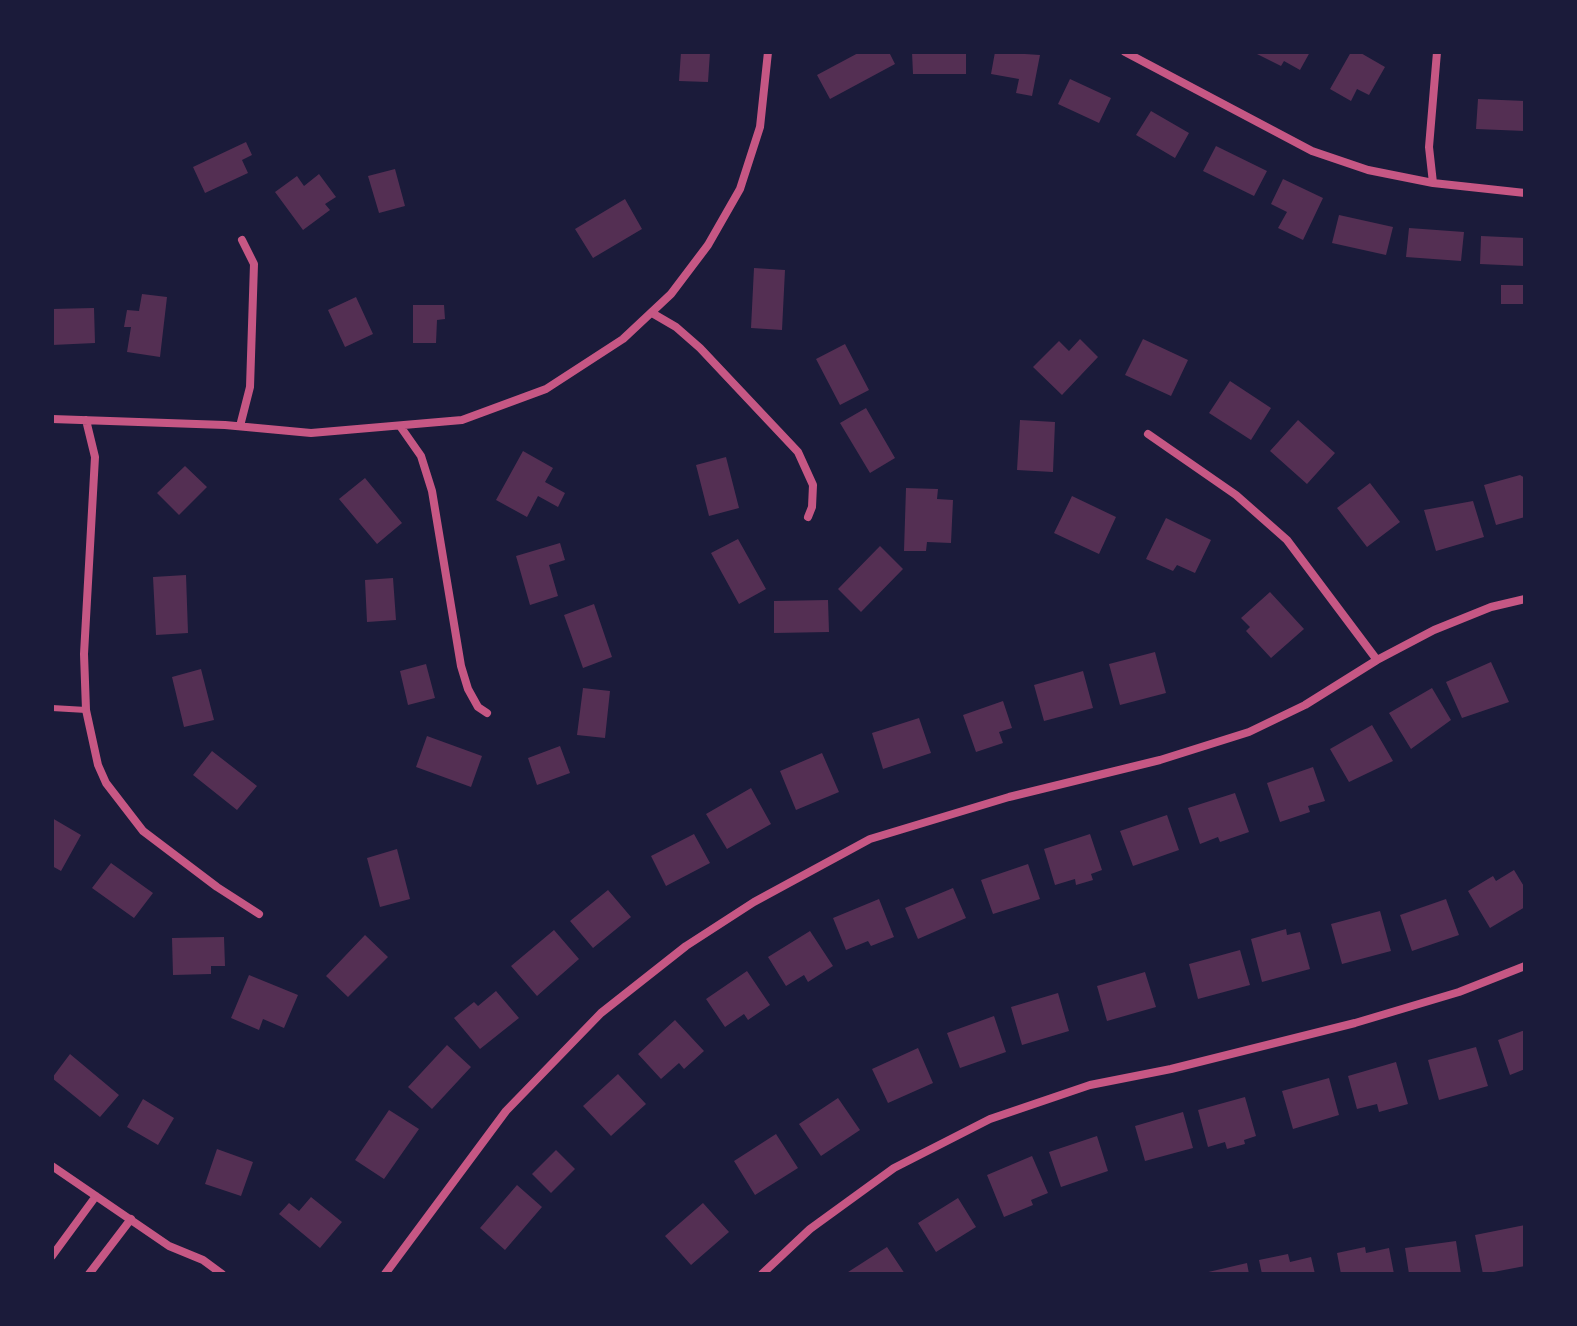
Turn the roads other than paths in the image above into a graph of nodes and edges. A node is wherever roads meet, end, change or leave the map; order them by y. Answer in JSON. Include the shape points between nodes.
{"nodes":[{"id":1,"x":768,"y":52,"type":"edge"},
{"id":2,"x":1125,"y":52,"type":"edge"},
{"id":3,"x":1437,"y":52,"type":"edge"},
{"id":4,"x":1433,"y":183,"type":"junction"},
{"id":5,"x":1525,"y":193,"type":"edge"},
{"id":6,"x":242,"y":240,"type":"dead end"},
{"id":7,"x":652,"y":313,"type":"junction"},
{"id":8,"x":52,"y":419,"type":"edge"},
{"id":9,"x":86,"y":420,"type":"junction"},
{"id":10,"x":240,"y":426,"type":"junction"},
{"id":11,"x":400,"y":426,"type":"junction"},
{"id":12,"x":1148,"y":434,"type":"dead end"},
{"id":13,"x":808,"y":517,"type":"dead end"},
{"id":14,"x":1525,"y":599,"type":"edge"},
{"id":15,"x":1377,"y":660,"type":"junction"},
{"id":16,"x":52,"y":708,"type":"edge"},
{"id":17,"x":86,"y":710,"type":"junction"},
{"id":18,"x":487,"y":713,"type":"dead end"},
{"id":19,"x":259,"y":914,"type":"dead end"},
{"id":20,"x":1525,"y":966,"type":"edge"},
{"id":21,"x":52,"y":1166,"type":"edge"},
{"id":22,"x":96,"y":1196,"type":"junction"},
{"id":23,"x":131,"y":1219,"type":"junction"},
{"id":24,"x":52,"y":1256,"type":"edge"},
{"id":25,"x":89,"y":1274,"type":"edge"},
{"id":26,"x":222,"y":1274,"type":"edge"},
{"id":27,"x":385,"y":1274,"type":"edge"},
{"id":28,"x":762,"y":1274,"type":"edge"}],
"edges":[{"from":1,"to":7,"type":"street","via":[[760,127],[740,189],[708,245]]},
{"from":2,"to":4,"type":"street","via":[[1312,151],[1368,170]]},
{"from":3,"to":4,"type":"street","via":[[1429,133]]},
{"from":4,"to":5,"type":"street"},
{"from":6,"to":10,"type":"street","via":[[254,264],[250,387]]},
{"from":7,"to":11,"type":"street","via":[[623,339],[546,389],[462,420]]},
{"from":7,"to":13,"type":"street","via":[[700,348],[798,452],[813,485]]},
{"from":8,"to":9,"type":"street"},
{"from":9,"to":10,"type":"street"},
{"from":9,"to":17,"type":"street","via":[[95,457]]},
{"from":10,"to":11,"type":"street","via":[[311,433]]},
{"from":11,"to":18,"type":"street","via":[[421,456],[432,491],[461,666],[468,689]]},
{"from":12,"to":15,"type":"street","via":[[1236,495],[1287,540]]},
{"from":14,"to":15,"type":"street","via":[[1462,617]]},
{"from":15,"to":27,"type":"street","via":[[1249,732],[870,839],[754,902],[686,946],[601,1013],[506,1111]]},
{"from":16,"to":17,"type":"lane"},
{"from":17,"to":19,"type":"street","via":[[106,783],[143,831]]},
{"from":20,"to":28,"type":"street","via":[[1355,1023],[1090,1085],[1002,1114],[894,1168],[810,1229]]},
{"from":21,"to":22,"type":"street"},
{"from":22,"to":23,"type":"street"},
{"from":22,"to":24,"type":"street"},
{"from":23,"to":25,"type":"street"},
{"from":23,"to":26,"type":"street"}]}
